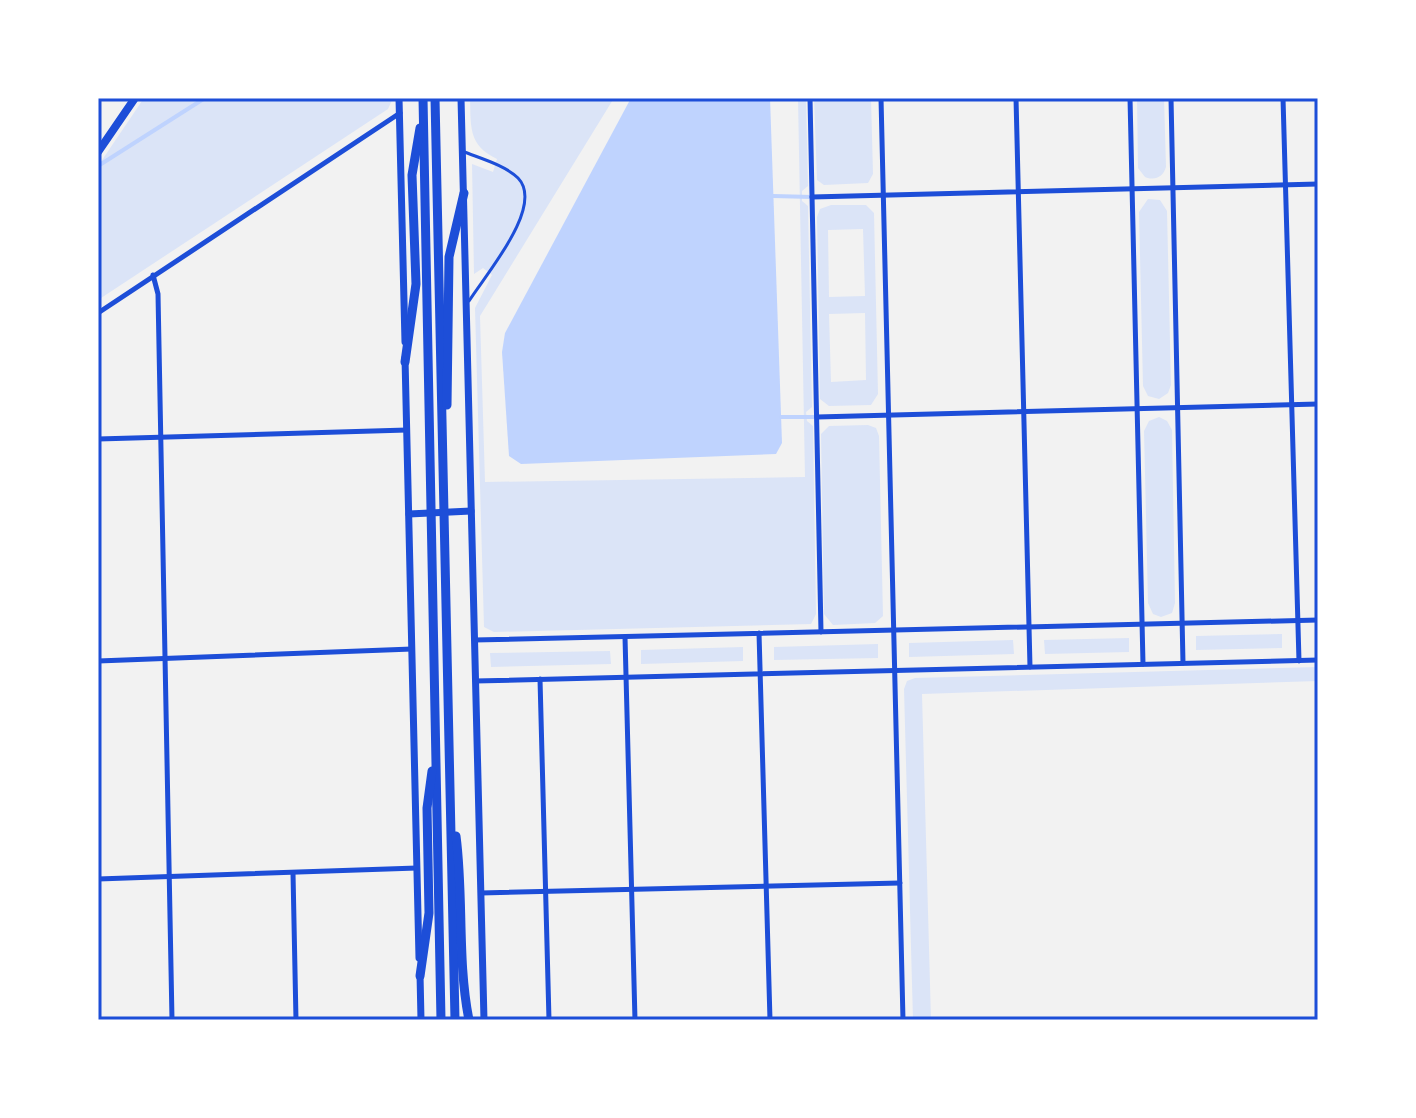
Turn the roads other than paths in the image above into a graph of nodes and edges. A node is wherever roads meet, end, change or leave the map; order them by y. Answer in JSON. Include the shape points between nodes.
{"nodes":[{"id":1,"x":135,"y":98,"type":"edge"},
{"id":2,"x":399,"y":98,"type":"edge"},
{"id":3,"x":435,"y":98,"type":"edge"},
{"id":4,"x":461,"y":98,"type":"edge"},
{"id":5,"x":810,"y":98,"type":"edge"},
{"id":6,"x":881,"y":98,"type":"edge"},
{"id":7,"x":1016,"y":98,"type":"edge"},
{"id":8,"x":1130,"y":98,"type":"edge"},
{"id":9,"x":1171,"y":98,"type":"edge"},
{"id":10,"x":1283,"y":98,"type":"edge"},
{"id":11,"x":424,"y":101,"type":"edge"},
{"id":12,"x":400,"y":113,"type":"junction"},
{"id":13,"x":462,"y":151,"type":"junction"},
{"id":14,"x":98,"y":152,"type":"edge"},
{"id":15,"x":1318,"y":184,"type":"edge"},
{"id":16,"x":1286,"y":185,"type":"junction"},
{"id":17,"x":1173,"y":188,"type":"junction"},
{"id":18,"x":1132,"y":189,"type":"junction"},
{"id":19,"x":1019,"y":192,"type":"junction"},
{"id":20,"x":464,"y":193,"type":"junction"},
{"id":21,"x":883,"y":195,"type":"junction"},
{"id":22,"x":812,"y":197,"type":"junction"},
{"id":23,"x":153,"y":275,"type":"junction"},
{"id":24,"x":466,"y":305,"type":"junction"},
{"id":25,"x":98,"y":313,"type":"edge"},
{"id":26,"x":405,"y":362,"type":"junction"},
{"id":27,"x":1318,"y":404,"type":"edge"},
{"id":28,"x":1292,"y":405,"type":"junction"},
{"id":29,"x":1178,"y":407,"type":"junction"},
{"id":30,"x":1137,"y":408,"type":"junction"},
{"id":31,"x":1024,"y":411,"type":"junction"},
{"id":32,"x":888,"y":415,"type":"junction"},
{"id":33,"x":817,"y":417,"type":"junction"},
{"id":34,"x":407,"y":430,"type":"junction"},
{"id":35,"x":160,"y":437,"type":"junction"},
{"id":36,"x":98,"y":439,"type":"edge"},
{"id":37,"x":443,"y":448,"type":"junction"},
{"id":38,"x":471,"y":511,"type":"junction"},
{"id":39,"x":444,"y":512,"type":"junction"},
{"id":40,"x":431,"y":513,"type":"junction"},
{"id":41,"x":409,"y":514,"type":"junction"},
{"id":42,"x":1318,"y":620,"type":"edge"},
{"id":43,"x":1298,"y":621,"type":"junction"},
{"id":44,"x":1142,"y":624,"type":"junction"},
{"id":45,"x":1183,"y":624,"type":"junction"},
{"id":46,"x":1029,"y":627,"type":"junction"},
{"id":47,"x":894,"y":630,"type":"junction"},
{"id":48,"x":821,"y":632,"type":"junction"},
{"id":49,"x":759,"y":633,"type":"junction"},
{"id":50,"x":625,"y":637,"type":"junction"},
{"id":51,"x":474,"y":640,"type":"junction"},
{"id":52,"x":412,"y":649,"type":"junction"},
{"id":53,"x":164,"y":658,"type":"junction"},
{"id":54,"x":1318,"y":660,"type":"edge"},
{"id":55,"x":98,"y":661,"type":"edge"},
{"id":56,"x":1299,"y":661,"type":"junction"},
{"id":57,"x":1183,"y":663,"type":"junction"},
{"id":58,"x":1143,"y":664,"type":"junction"},
{"id":59,"x":1030,"y":667,"type":"junction"},
{"id":60,"x":895,"y":670,"type":"junction"},
{"id":61,"x":760,"y":674,"type":"junction"},
{"id":62,"x":626,"y":677,"type":"junction"},
{"id":63,"x":540,"y":679,"type":"junction"},
{"id":64,"x":475,"y":681,"type":"junction"},
{"id":65,"x":436,"y":744,"type":"junction"},
{"id":66,"x":450,"y":791,"type":"junction"},
{"id":67,"x":417,"y":868,"type":"junction"},
{"id":68,"x":293,"y":873,"type":"junction"},
{"id":69,"x":168,"y":877,"type":"junction"},
{"id":70,"x":98,"y":879,"type":"edge"},
{"id":71,"x":900,"y":883,"type":"junction"},
{"id":72,"x":766,"y":886,"type":"junction"},
{"id":73,"x":632,"y":890,"type":"junction"},
{"id":74,"x":546,"y":892,"type":"junction"},
{"id":75,"x":481,"y":893,"type":"junction"},
{"id":76,"x":420,"y":976,"type":"junction"},
{"id":77,"x":172,"y":1020,"type":"edge"},
{"id":78,"x":296,"y":1020,"type":"edge"},
{"id":79,"x":421,"y":1020,"type":"edge"},
{"id":80,"x":441,"y":1020,"type":"edge"},
{"id":81,"x":455,"y":1020,"type":"edge"},
{"id":82,"x":469,"y":1020,"type":"edge"},
{"id":83,"x":484,"y":1020,"type":"edge"},
{"id":84,"x":549,"y":1020,"type":"edge"},
{"id":85,"x":635,"y":1020,"type":"edge"},
{"id":86,"x":770,"y":1020,"type":"edge"},
{"id":87,"x":903,"y":1020,"type":"edge"}],
"edges":[{"from":1,"to":14,"type":"main road"},
{"from":2,"to":12,"type":"street"},
{"from":3,"to":37,"type":"highway"},
{"from":4,"to":13,"type":"street"},
{"from":5,"to":22,"type":"street"},
{"from":6,"to":21,"type":"street"},
{"from":7,"to":19,"type":"street"},
{"from":8,"to":18,"type":"street"},
{"from":9,"to":17,"type":"street"},
{"from":10,"to":16,"type":"street"},
{"from":11,"to":26,"type":"highway","via":[[412,175],[416,284]]},
{"from":11,"to":40,"type":"highway"},
{"from":12,"to":23,"type":"street"},
{"from":12,"to":26,"type":"street"},
{"from":13,"to":20,"type":"street"},
{"from":13,"to":24,"type":"lane","via":[[516,176],[527,202],[522,219]]},
{"from":15,"to":16,"type":"street"},
{"from":16,"to":17,"type":"street"},
{"from":16,"to":28,"type":"street"},
{"from":17,"to":18,"type":"street"},
{"from":17,"to":29,"type":"street"},
{"from":18,"to":19,"type":"street"},
{"from":18,"to":30,"type":"street"},
{"from":19,"to":21,"type":"street"},
{"from":19,"to":31,"type":"street"},
{"from":20,"to":24,"type":"street"},
{"from":20,"to":37,"type":"highway","via":[[449,253],[450,370]]},
{"from":21,"to":22,"type":"street"},
{"from":21,"to":32,"type":"street"},
{"from":22,"to":33,"type":"street"},
{"from":23,"to":25,"type":"street"},
{"from":23,"to":35,"type":"street","via":[[158,294]]},
{"from":24,"to":38,"type":"street"},
{"from":26,"to":34,"type":"street"},
{"from":27,"to":28,"type":"street"},
{"from":28,"to":29,"type":"street"},
{"from":28,"to":43,"type":"street"},
{"from":29,"to":30,"type":"street"},
{"from":29,"to":45,"type":"street"},
{"from":30,"to":31,"type":"street"},
{"from":30,"to":44,"type":"street"},
{"from":31,"to":32,"type":"street"},
{"from":31,"to":46,"type":"street"},
{"from":32,"to":33,"type":"street"},
{"from":32,"to":47,"type":"street"},
{"from":33,"to":48,"type":"street"},
{"from":34,"to":35,"type":"street"},
{"from":34,"to":41,"type":"street"},
{"from":35,"to":36,"type":"street"},
{"from":35,"to":53,"type":"street"},
{"from":37,"to":39,"type":"highway"},
{"from":38,"to":39,"type":"street"},
{"from":38,"to":51,"type":"street"},
{"from":39,"to":40,"type":"street"},
{"from":39,"to":66,"type":"highway"},
{"from":40,"to":41,"type":"street"},
{"from":40,"to":65,"type":"highway"},
{"from":41,"to":52,"type":"street"},
{"from":42,"to":43,"type":"street"},
{"from":43,"to":45,"type":"street"},
{"from":43,"to":56,"type":"street"},
{"from":44,"to":45,"type":"street"},
{"from":44,"to":46,"type":"street"},
{"from":44,"to":58,"type":"street"},
{"from":45,"to":57,"type":"street"},
{"from":46,"to":47,"type":"street"},
{"from":46,"to":59,"type":"street"},
{"from":47,"to":48,"type":"street"},
{"from":47,"to":60,"type":"street"},
{"from":48,"to":49,"type":"street"},
{"from":49,"to":50,"type":"street"},
{"from":49,"to":61,"type":"street"},
{"from":50,"to":51,"type":"street"},
{"from":50,"to":62,"type":"street"},
{"from":51,"to":64,"type":"street"},
{"from":52,"to":53,"type":"street"},
{"from":52,"to":67,"type":"street"},
{"from":53,"to":55,"type":"street"},
{"from":53,"to":69,"type":"street"},
{"from":54,"to":56,"type":"street"},
{"from":56,"to":57,"type":"street"},
{"from":57,"to":58,"type":"street"},
{"from":58,"to":59,"type":"street"},
{"from":59,"to":60,"type":"street"},
{"from":60,"to":61,"type":"street"},
{"from":60,"to":71,"type":"street"},
{"from":61,"to":62,"type":"street"},
{"from":61,"to":72,"type":"street"},
{"from":62,"to":63,"type":"street"},
{"from":62,"to":73,"type":"street"},
{"from":63,"to":64,"type":"street"},
{"from":63,"to":74,"type":"street"},
{"from":64,"to":75,"type":"street"},
{"from":65,"to":76,"type":"highway","via":[[427,808],[429,913]]},
{"from":65,"to":80,"type":"highway"},
{"from":66,"to":81,"type":"highway"},
{"from":66,"to":82,"type":"highway","via":[[462,885]]},
{"from":67,"to":68,"type":"street"},
{"from":67,"to":76,"type":"street"},
{"from":68,"to":69,"type":"street"},
{"from":68,"to":78,"type":"street"},
{"from":69,"to":70,"type":"street"},
{"from":69,"to":77,"type":"street"},
{"from":71,"to":72,"type":"street"},
{"from":71,"to":87,"type":"street"},
{"from":72,"to":73,"type":"street"},
{"from":72,"to":86,"type":"street"},
{"from":73,"to":74,"type":"street"},
{"from":73,"to":85,"type":"street"},
{"from":74,"to":75,"type":"street"},
{"from":74,"to":84,"type":"street"},
{"from":75,"to":83,"type":"street"},
{"from":76,"to":79,"type":"street"}]}
